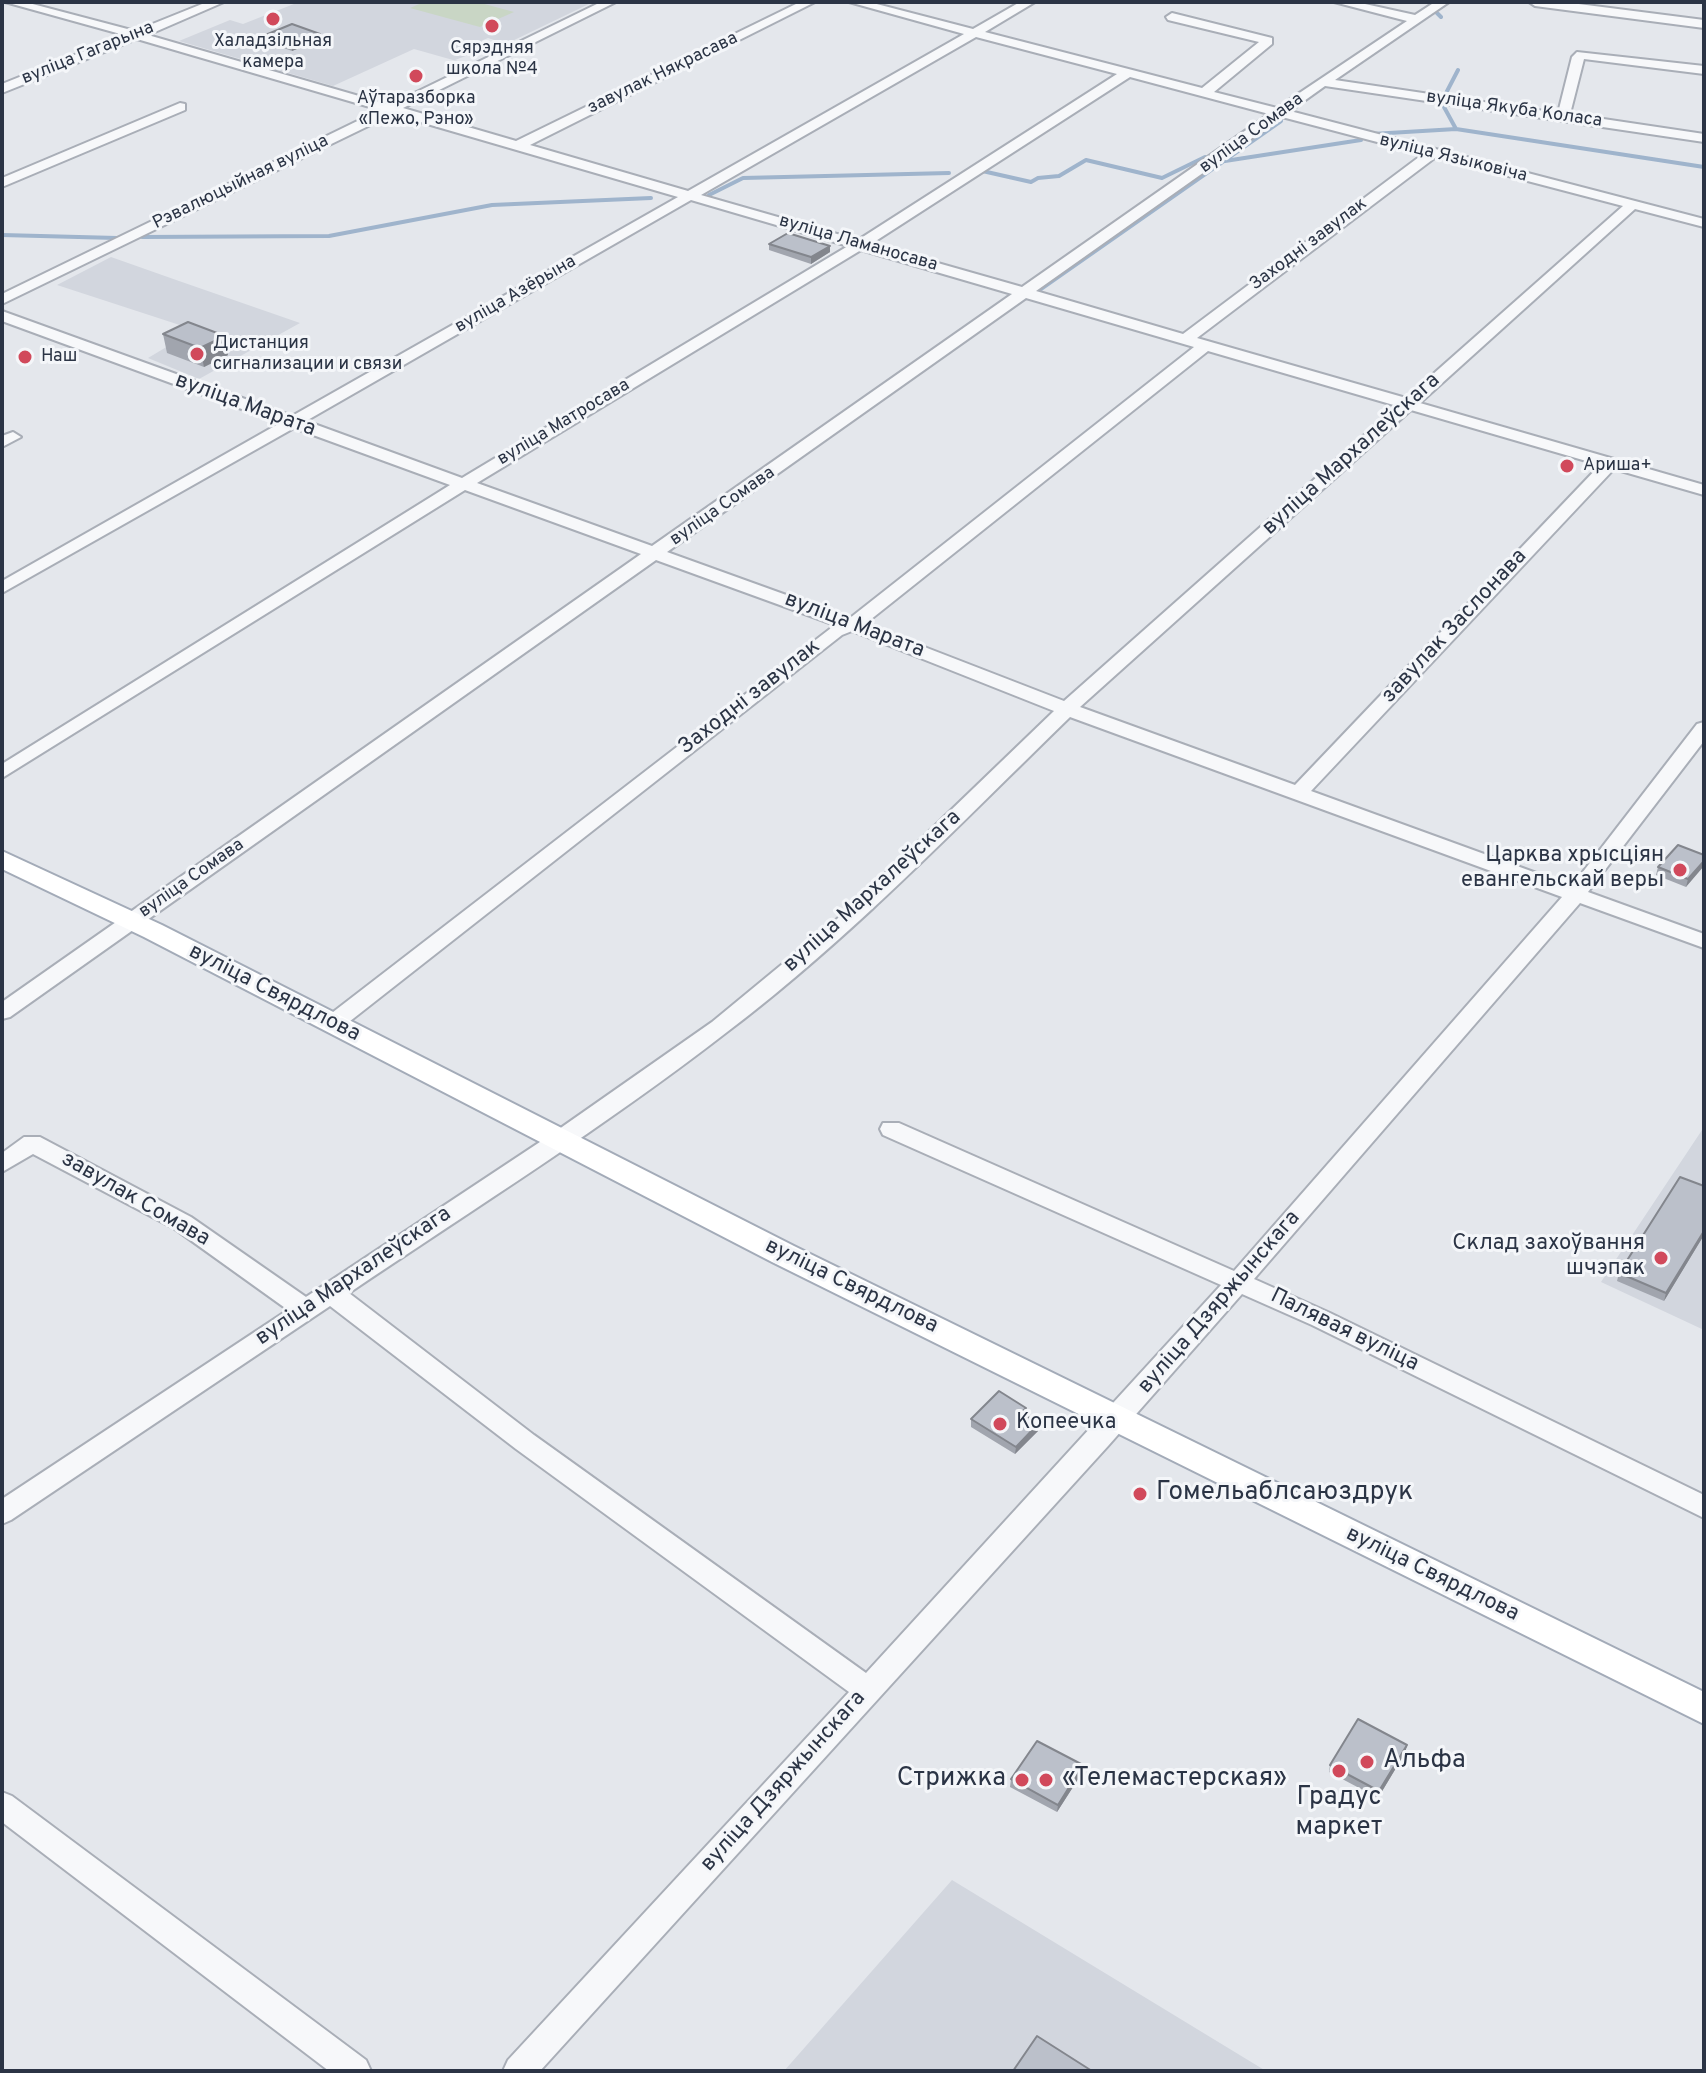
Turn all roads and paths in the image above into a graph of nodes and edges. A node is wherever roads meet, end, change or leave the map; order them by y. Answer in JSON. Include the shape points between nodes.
{"nodes":[{"id":1,"x":11,"y":2,"type":"edge"},
{"id":2,"x":218,"y":2,"type":"edge"},
{"id":3,"x":610,"y":2,"type":"edge"},
{"id":4,"x":809,"y":2,"type":"edge"},
{"id":5,"x":855,"y":2,"type":"edge"},
{"id":6,"x":1029,"y":2,"type":"edge"},
{"id":7,"x":1340,"y":2,"type":"edge"},
{"id":8,"x":1443,"y":2,"type":"edge"},
{"id":9,"x":1535,"y":2,"type":"edge"},
{"id":10,"x":1172,"y":17,"type":"dead end"},
{"id":11,"x":1416,"y":19,"type":"junction"},
{"id":12,"x":1704,"y":24,"type":"edge"},
{"id":13,"x":974,"y":33,"type":"junction"},
{"id":14,"x":133,"y":34,"type":"junction"},
{"id":15,"x":1704,"y":70,"type":"edge"},
{"id":16,"x":1126,"y":74,"type":"junction"},
{"id":17,"x":1323,"y":82,"type":"junction"},
{"id":18,"x":2,"y":89,"type":"edge"},
{"id":19,"x":1203,"y":94,"type":"junction"},
{"id":20,"x":180,"y":107,"type":"dead end"},
{"id":21,"x":390,"y":110,"type":"junction"},
{"id":22,"x":1280,"y":115,"type":"junction"},
{"id":23,"x":1563,"y":118,"type":"junction"},
{"id":24,"x":1704,"y":138,"type":"edge"},
{"id":25,"x":517,"y":146,"type":"junction"},
{"id":26,"x":1433,"y":153,"type":"junction"},
{"id":27,"x":2,"y":183,"type":"edge"},
{"id":28,"x":687,"y":197,"type":"junction"},
{"id":29,"x":1632,"y":205,"type":"junction"},
{"id":30,"x":1704,"y":223,"type":"edge"},
{"id":31,"x":861,"y":244,"type":"junction"},
{"id":32,"x":1027,"y":293,"type":"junction"},
{"id":33,"x":2,"y":300,"type":"edge"},
{"id":34,"x":2,"y":316,"type":"edge"},
{"id":35,"x":1186,"y":339,"type":"junction"},
{"id":36,"x":1206,"y":345,"type":"junction"},
{"id":37,"x":1409,"y":404,"type":"junction"},
{"id":38,"x":291,"y":423,"type":"junction"},
{"id":39,"x":1611,"y":463,"type":"junction"},
{"id":40,"x":463,"y":484,"type":"junction"},
{"id":41,"x":1704,"y":490,"type":"edge"},
{"id":42,"x":656,"y":554,"type":"junction"},
{"id":43,"x":2,"y":588,"type":"edge"},
{"id":44,"x":852,"y":625,"type":"junction"},
{"id":45,"x":1067,"y":709,"type":"junction"},
{"id":46,"x":1704,"y":728,"type":"edge"},
{"id":47,"x":2,"y":772,"type":"edge"},
{"id":48,"x":1299,"y":793,"type":"junction"},
{"id":49,"x":2,"y":859,"type":"edge"},
{"id":50,"x":1576,"y":894,"type":"junction"},
{"id":51,"x":131,"y":921,"type":"junction"},
{"id":52,"x":1704,"y":941,"type":"edge"},
{"id":53,"x":2,"y":1012,"type":"edge"},
{"id":54,"x":332,"y":1024,"type":"junction"},
{"id":55,"x":891,"y":1129,"type":"dead end"},
{"id":56,"x":560,"y":1140,"type":"junction"},
{"id":57,"x":2,"y":1164,"type":"edge"},
{"id":58,"x":1239,"y":1281,"type":"junction"},
{"id":59,"x":331,"y":1293,"type":"junction"},
{"id":60,"x":305,"y":1309,"type":"junction"},
{"id":61,"x":1117,"y":1419,"type":"junction"},
{"id":62,"x":1704,"y":1507,"type":"edge"},
{"id":63,"x":2,"y":1513,"type":"edge"},
{"id":64,"x":868,"y":1690,"type":"junction"},
{"id":65,"x":1704,"y":1709,"type":"edge"},
{"id":66,"x":2,"y":1805,"type":"edge"},
{"id":67,"x":355,"y":2071,"type":"edge"},
{"id":68,"x":519,"y":2071,"type":"edge"}],
"edges":[{"from":1,"to":14,"type":"street","name":"вуліца Ламаносава"},
{"from":2,"to":14,"type":"street","name":"вуліца Гагарына"},
{"from":3,"to":21,"type":"street","name":"Рэвалюцыйная вуліца"},
{"from":4,"to":25,"type":"street","name":"завулак Някрасава"},
{"from":5,"to":13,"type":"street","name":"вуліца Языковіча"},
{"from":6,"to":13,"type":"street","name":"вуліца Азёрына"},
{"from":7,"to":11,"type":"street"},
{"from":8,"to":11,"type":"street","name":"вуліца Сомава"},
{"from":9,"to":12,"type":"street"},
{"from":10,"to":19,"type":"street","via":[[1268,41]]},
{"from":11,"to":17,"type":"street","name":"вуліца Сомава"},
{"from":13,"to":16,"type":"street","name":"вуліца Языковіча"},
{"from":13,"to":28,"type":"street","name":"вуліца Азёрына"},
{"from":14,"to":18,"type":"street","name":"вуліца Гагарына"},
{"from":14,"to":21,"type":"street","name":"вуліца Ламаносава"},
{"from":15,"to":23,"type":"street","via":[[1581,55]]},
{"from":16,"to":19,"type":"street","name":"вуліца Языковіча"},
{"from":16,"to":31,"type":"street","name":"вуліца Матросава"},
{"from":17,"to":22,"type":"street","name":"вуліца Сомава"},
{"from":17,"to":23,"type":"street","name":"вуліца Якуба Коласа"},
{"from":19,"to":22,"type":"street","name":"вуліца Языковіча"},
{"from":20,"to":27,"type":"street"},
{"from":21,"to":25,"type":"street","name":"вуліца Ламаносава"},
{"from":21,"to":33,"type":"street","name":"Рэвалюцыйная вуліца"},
{"from":22,"to":26,"type":"street","name":"вуліца Языковіча"},
{"from":22,"to":32,"type":"street","name":"вуліца Сомава"},
{"from":23,"to":24,"type":"street","name":"вуліца Якуба Коласа"},
{"from":25,"to":28,"type":"street","name":"вуліца Ламаносава"},
{"from":26,"to":29,"type":"street","name":"вуліца Языковіча"},
{"from":26,"to":35,"type":"street","name":"Заходні завулак"},
{"from":28,"to":31,"type":"street","name":"вуліца Ламаносава"},
{"from":28,"to":38,"type":"street","name":"вуліца Азёрына"},
{"from":29,"to":30,"type":"street","name":"вуліца Языковіча"},
{"from":29,"to":37,"type":"street","name":"вуліца Мархалеўскага"},
{"from":31,"to":32,"type":"street","name":"вуліца Ламаносава"},
{"from":31,"to":40,"type":"street","name":"вуліца Матросава"},
{"from":32,"to":35,"type":"street","name":"вуліца Ламаносава"},
{"from":32,"to":42,"type":"street","name":"вуліца Сомава"},
{"from":34,"to":38,"type":"street","name":"вуліца Марата"},
{"from":35,"to":36,"type":"street","name":"вуліца Ламаносава"},
{"from":36,"to":37,"type":"street","name":"вуліца Ламаносава"},
{"from":36,"to":44,"type":"street","name":"Заходні завулак"},
{"from":37,"to":39,"type":"street","name":"вуліца Ламаносава"},
{"from":37,"to":45,"type":"street","name":"вуліца Мархалеўскага"},
{"from":38,"to":40,"type":"street","name":"вуліца Марата"},
{"from":38,"to":43,"type":"street","name":"вуліца Азёрына"},
{"from":39,"to":41,"type":"street","name":"вуліца Ламаносава"},
{"from":39,"to":48,"type":"street","name":"завулак Заслонава"},
{"from":40,"to":42,"type":"street","name":"вуліца Марата"},
{"from":40,"to":47,"type":"street","name":"вуліца Матросава"},
{"from":42,"to":44,"type":"street","name":"вуліца Марата"},
{"from":42,"to":51,"type":"street","name":"вуліца Сомава"},
{"from":44,"to":45,"type":"street","name":"вуліца Марата"},
{"from":44,"to":54,"type":"street","name":"Заходні завулак","via":[[836,631]]},
{"from":45,"to":48,"type":"street","name":"вуліца Марата"},
{"from":45,"to":56,"type":"street","name":"вуліца Мархалеўскага","via":[[850,919],[720,1027]]},
{"from":46,"to":50,"type":"street","name":"вуліца Дзяржынскага"},
{"from":48,"to":50,"type":"street","name":"вуліца Марата"},
{"from":49,"to":51,"type":"main road","name":"вуліца Свярдлова"},
{"from":50,"to":52,"type":"street","name":"вуліца Марата"},
{"from":50,"to":58,"type":"street","name":"вуліца Дзяржынскага"},
{"from":51,"to":53,"type":"street","name":"вуліца Сомава"},
{"from":51,"to":54,"type":"main road","name":"вуліца Свярдлова"},
{"from":54,"to":56,"type":"main road","name":"вуліца Свярдлова"},
{"from":55,"to":58,"type":"street","name":"Палявая вуліца"},
{"from":56,"to":59,"type":"street","name":"вуліца Мархалеўскага"},
{"from":56,"to":61,"type":"main road","name":"вуліца Свярдлова"},
{"from":57,"to":60,"type":"street","name":"завулак Сомава","via":[[32,1143],[183,1223]]},
{"from":58,"to":61,"type":"street","name":"вуліца Дзяржынскага"},
{"from":58,"to":62,"type":"street","name":"Палявая вуліца"},
{"from":59,"to":60,"type":"street","name":"вуліца Мархалеўскага"},
{"from":59,"to":64,"type":"street","via":[[525,1442]]},
{"from":60,"to":63,"type":"street","name":"вуліца Мархалеўскага"},
{"from":61,"to":64,"type":"street","name":"вуліца Дзяржынскага"},
{"from":61,"to":65,"type":"main road","name":"вуліца Свярдлова"},
{"from":64,"to":68,"type":"street","name":"вуліца Дзяржынскага"},
{"from":66,"to":67,"type":"street"}]}
